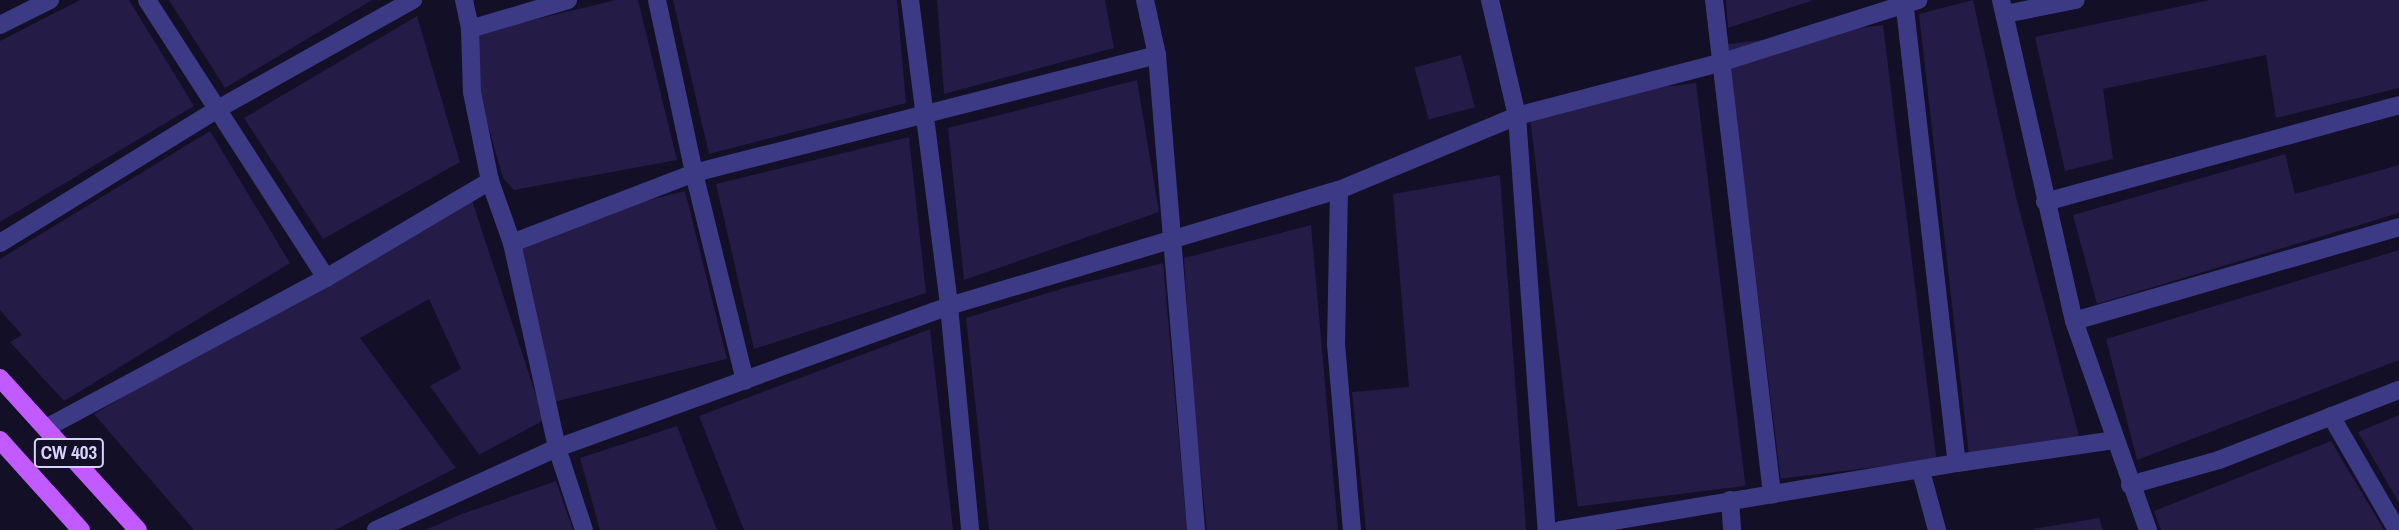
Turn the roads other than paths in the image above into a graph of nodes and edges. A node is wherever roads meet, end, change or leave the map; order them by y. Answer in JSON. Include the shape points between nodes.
{"nodes":[{"id":1,"x":50,"y":0,"type":"edge"},
{"id":2,"x":148,"y":0,"type":"edge"},
{"id":3,"x":413,"y":0,"type":"edge"},
{"id":4,"x":464,"y":0,"type":"edge"},
{"id":5,"x":568,"y":0,"type":"edge"},
{"id":6,"x":657,"y":0,"type":"edge"},
{"id":7,"x":910,"y":0,"type":"edge"},
{"id":8,"x":1145,"y":0,"type":"edge"},
{"id":9,"x":1490,"y":0,"type":"edge"},
{"id":10,"x":1714,"y":0,"type":"edge"},
{"id":11,"x":2076,"y":0,"type":"edge"},
{"id":12,"x":1909,"y":2,"type":"edge"},
{"id":13,"x":2003,"y":7,"type":"edge"},
{"id":14,"x":0,"y":25,"type":"edge"},
{"id":15,"x":470,"y":29,"type":"junction"},
{"id":16,"x":1157,"y":55,"type":"junction"},
{"id":17,"x":1723,"y":62,"type":"junction"},
{"id":18,"x":2399,"y":105,"type":"edge"},
{"id":19,"x":216,"y":110,"type":"junction"},
{"id":20,"x":924,"y":113,"type":"junction"},
{"id":21,"x":1517,"y":116,"type":"junction"},
{"id":22,"x":694,"y":173,"type":"junction"},
{"id":23,"x":490,"y":181,"type":"junction"},
{"id":24,"x":1339,"y":190,"type":"junction"},
{"id":25,"x":2045,"y":202,"type":"junction"},
{"id":26,"x":2399,"y":227,"type":"edge"},
{"id":27,"x":1171,"y":239,"type":"junction"},
{"id":28,"x":0,"y":243,"type":"edge"},
{"id":29,"x":512,"y":243,"type":"junction"},
{"id":30,"x":326,"y":278,"type":"junction"},
{"id":31,"x":949,"y":306,"type":"junction"},
{"id":32,"x":2074,"y":321,"type":"junction"},
{"id":33,"x":0,"y":377,"type":"edge"},
{"id":34,"x":745,"y":380,"type":"junction"},
{"id":35,"x":2399,"y":390,"type":"edge"},
{"id":36,"x":2332,"y":416,"type":"junction"},
{"id":37,"x":46,"y":428,"type":"junction"},
{"id":38,"x":2115,"y":440,"type":"junction"},
{"id":39,"x":2,"y":446,"type":"edge"},
{"id":40,"x":557,"y":448,"type":"junction"},
{"id":41,"x":1957,"y":463,"type":"junction"},
{"id":42,"x":1922,"y":471,"type":"junction"},
{"id":43,"x":2130,"y":485,"type":"junction"},
{"id":44,"x":1772,"y":495,"type":"junction"},
{"id":45,"x":1730,"y":500,"type":"junction"},
{"id":46,"x":81,"y":530,"type":"edge"},
{"id":47,"x":138,"y":530,"type":"edge"},
{"id":48,"x":376,"y":530,"type":"edge"},
{"id":49,"x":584,"y":530,"type":"edge"},
{"id":50,"x":970,"y":530,"type":"edge"},
{"id":51,"x":1196,"y":530,"type":"edge"},
{"id":52,"x":1352,"y":530,"type":"edge"},
{"id":53,"x":1547,"y":530,"type":"edge"},
{"id":54,"x":1560,"y":530,"type":"edge"},
{"id":55,"x":1732,"y":530,"type":"edge"},
{"id":56,"x":1937,"y":530,"type":"edge"},
{"id":57,"x":2148,"y":530,"type":"edge"},
{"id":58,"x":2397,"y":530,"type":"edge"}],
"edges":[{"from":1,"to":14,"type":"street"},
{"from":2,"to":19,"type":"street"},
{"from":3,"to":19,"type":"street"},
{"from":4,"to":15,"type":"street"},
{"from":5,"to":15,"type":"street"},
{"from":6,"to":22,"type":"street"},
{"from":7,"to":20,"type":"street"},
{"from":8,"to":16,"type":"street"},
{"from":9,"to":21,"type":"street"},
{"from":10,"to":17,"type":"street"},
{"from":11,"to":13,"type":"street"},
{"from":12,"to":17,"type":"street"},
{"from":12,"to":41,"type":"street"},
{"from":13,"to":25,"type":"street"},
{"from":15,"to":23,"type":"street","via":[[472,92]]},
{"from":16,"to":20,"type":"street"},
{"from":16,"to":27,"type":"street"},
{"from":17,"to":21,"type":"street"},
{"from":17,"to":44,"type":"street"},
{"from":18,"to":25,"type":"street"},
{"from":19,"to":28,"type":"street"},
{"from":19,"to":30,"type":"street"},
{"from":20,"to":22,"type":"street"},
{"from":20,"to":31,"type":"street"},
{"from":21,"to":24,"type":"street"},
{"from":21,"to":53,"type":"street"},
{"from":22,"to":29,"type":"street"},
{"from":22,"to":34,"type":"street"},
{"from":23,"to":29,"type":"street"},
{"from":23,"to":30,"type":"street"},
{"from":24,"to":27,"type":"street"},
{"from":24,"to":52,"type":"street","via":[[1336,344]]},
{"from":25,"to":32,"type":"street"},
{"from":26,"to":32,"type":"street"},
{"from":27,"to":31,"type":"street"},
{"from":27,"to":51,"type":"street"},
{"from":29,"to":40,"type":"street"},
{"from":30,"to":37,"type":"street"},
{"from":31,"to":34,"type":"street"},
{"from":31,"to":50,"type":"street"},
{"from":32,"to":38,"type":"street"},
{"from":33,"to":37,"type":"main road","number":"CW 403"},
{"from":34,"to":40,"type":"street"},
{"from":35,"to":36,"type":"street"},
{"from":36,"to":43,"type":"street","via":[[2219,460]]},
{"from":36,"to":58,"type":"street"},
{"from":37,"to":47,"type":"main road","number":"CW 403"},
{"from":38,"to":41,"type":"street"},
{"from":38,"to":43,"type":"street"},
{"from":39,"to":46,"type":"main road","number":"CW 403"},
{"from":40,"to":48,"type":"street"},
{"from":40,"to":49,"type":"street"},
{"from":41,"to":42,"type":"street"},
{"from":42,"to":44,"type":"street"},
{"from":42,"to":56,"type":"street"},
{"from":43,"to":57,"type":"street"},
{"from":44,"to":45,"type":"street"},
{"from":45,"to":54,"type":"street"},
{"from":45,"to":55,"type":"street"}]}
